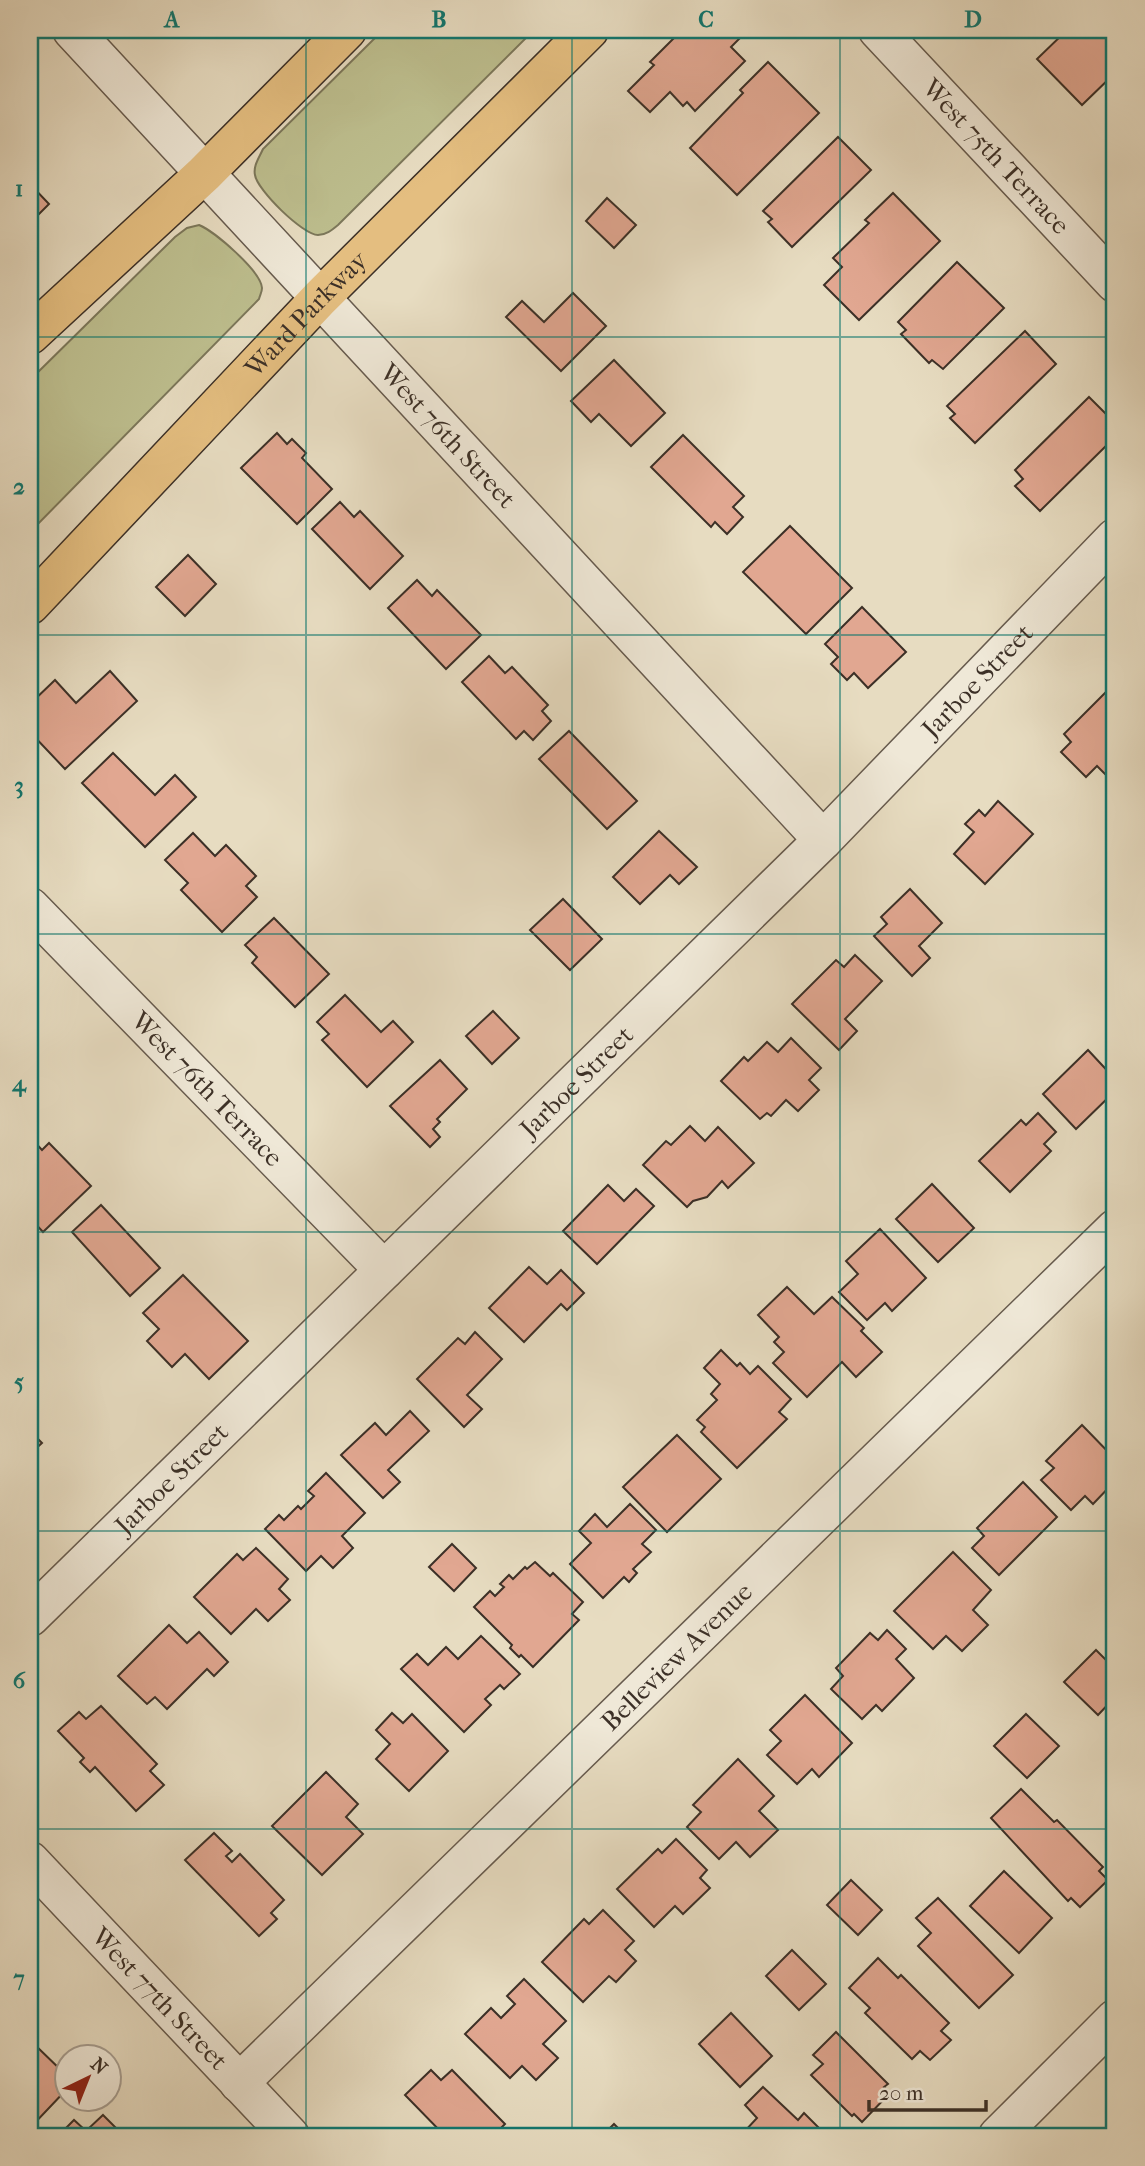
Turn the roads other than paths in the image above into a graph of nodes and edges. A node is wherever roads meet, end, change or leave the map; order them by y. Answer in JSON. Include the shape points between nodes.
{"nodes":[{"id":1,"x":72,"y":30,"type":"edge"},
{"id":2,"x":347,"y":30,"type":"edge"},
{"id":3,"x":589,"y":30,"type":"edge"},
{"id":4,"x":878,"y":30,"type":"edge"},
{"id":5,"x":204,"y":174,"type":"junction"},
{"id":6,"x":1115,"y":283,"type":"edge"},
{"id":7,"x":320,"y":298,"type":"junction"},
{"id":8,"x":30,"y":335,"type":"edge"},
{"id":9,"x":1115,"y":538,"type":"edge"},
{"id":10,"x":30,"y":605,"type":"edge"},
{"id":11,"x":823,"y":840,"type":"junction"},
{"id":12,"x":30,"y":907,"type":"edge"},
{"id":13,"x":1115,"y":1229,"type":"edge"},
{"id":14,"x":384,"y":1270,"type":"junction"},
{"id":15,"x":30,"y":1616,"type":"edge"},
{"id":16,"x":30,"y":1861,"type":"edge"},
{"id":17,"x":1115,"y":2019,"type":"edge"},
{"id":18,"x":239,"y":2083,"type":"junction"},
{"id":19,"x":290,"y":2136,"type":"edge"},
{"id":20,"x":998,"y":2136,"type":"edge"}],
"edges":[{"from":1,"to":5,"type":"street","name":"West 76th Street"},
{"from":2,"to":5,"type":"main road"},
{"from":3,"to":7,"type":"main road","name":"Ward Parkway"},
{"from":4,"to":6,"type":"street","name":"West 75th Terrace"},
{"from":5,"to":7,"type":"street","name":"West 76th Street"},
{"from":5,"to":8,"type":"main road"},
{"from":7,"to":10,"type":"main road","name":"Ward Parkway"},
{"from":7,"to":11,"type":"street","name":"West 76th Street"},
{"from":9,"to":11,"type":"street","name":"Jarboe Street"},
{"from":11,"to":14,"type":"street","name":"Jarboe Street"},
{"from":12,"to":14,"type":"street","name":"West 76th Terrace"},
{"from":13,"to":18,"type":"street","name":"Belleview Avenue"},
{"from":14,"to":15,"type":"street","name":"Jarboe Street"},
{"from":16,"to":18,"type":"street","name":"West 77th Street"},
{"from":17,"to":20,"type":"street"},
{"from":18,"to":19,"type":"street","name":"West 77th Street"}]}
